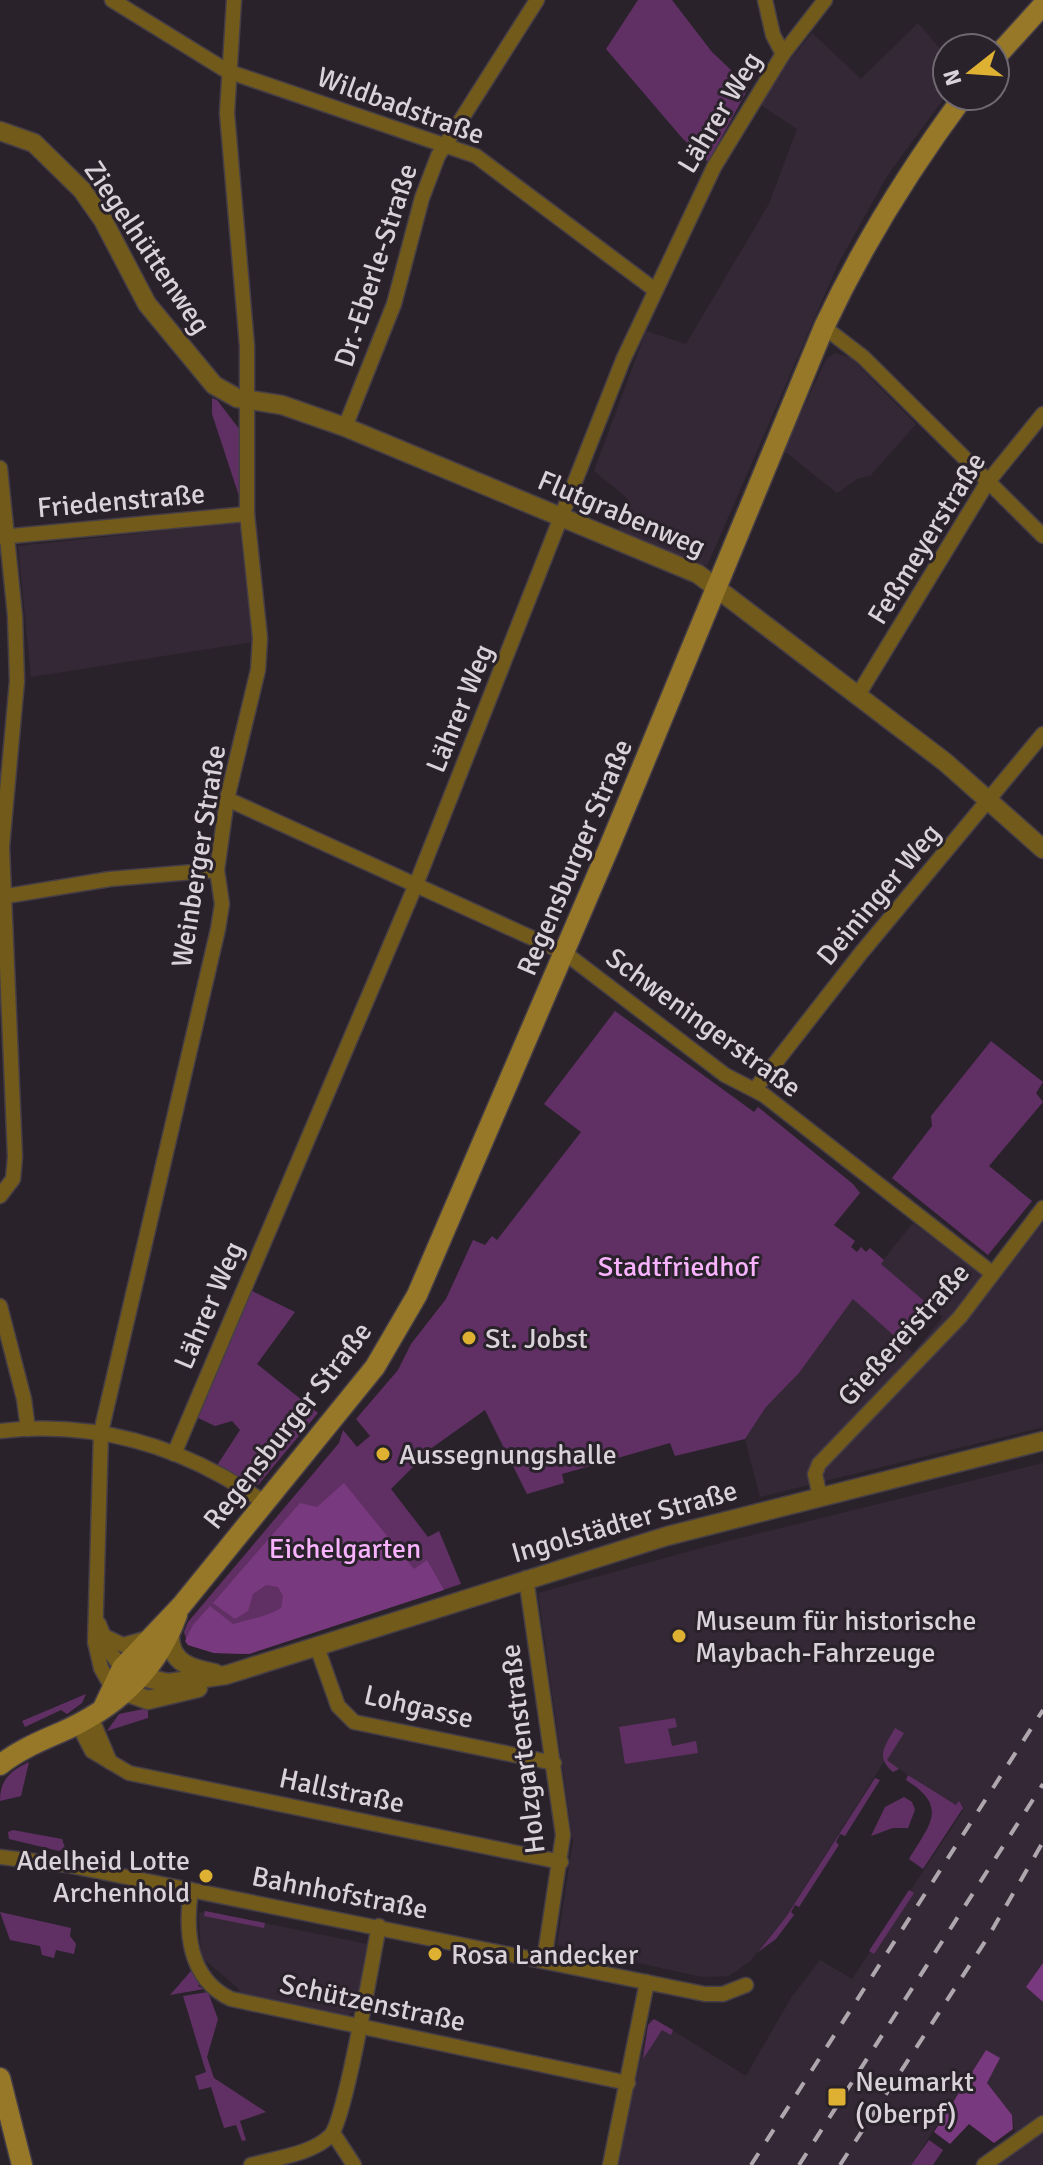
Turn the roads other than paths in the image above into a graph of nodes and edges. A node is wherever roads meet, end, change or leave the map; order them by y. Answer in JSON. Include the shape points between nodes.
{"nodes":[{"id":1,"x":112,"y":0,"type":"edge"},
{"id":2,"x":234,"y":0,"type":"edge"},
{"id":3,"x":537,"y":0,"type":"edge"},
{"id":4,"x":765,"y":0,"type":"edge"},
{"id":5,"x":825,"y":0,"type":"edge"},
{"id":6,"x":1042,"y":7,"type":"edge"},
{"id":7,"x":1011,"y":41,"type":"edge"},
{"id":8,"x":783,"y":54,"type":"junction"},
{"id":9,"x":227,"y":71,"type":"junction"},
{"id":10,"x":953,"y":112,"type":"edge"},
{"id":11,"x":1,"y":136,"type":"edge"},
{"id":12,"x":445,"y":144,"type":"junction"},
{"id":13,"x":655,"y":290,"type":"junction"},
{"id":14,"x":824,"y":327,"type":"junction"},
{"id":15,"x":247,"y":400,"type":"junction"},
{"id":16,"x":1043,"y":414,"type":"edge"},
{"id":17,"x":345,"y":427,"type":"junction"},
{"id":18,"x":0,"y":468,"type":"edge"},
{"id":19,"x":987,"y":483,"type":"junction"},
{"id":20,"x":247,"y":514,"type":"junction"},
{"id":21,"x":560,"y":515,"type":"junction"},
{"id":22,"x":1043,"y":536,"type":"edge"},
{"id":23,"x":3,"y":537,"type":"edge"},
{"id":24,"x":716,"y":587,"type":"junction"},
{"id":25,"x":858,"y":695,"type":"junction"},
{"id":26,"x":1043,"y":734,"type":"edge"},
{"id":27,"x":227,"y":799,"type":"junction"},
{"id":28,"x":988,"y":802,"type":"junction"},
{"id":29,"x":1043,"y":849,"type":"edge"},
{"id":30,"x":217,"y":870,"type":"junction"},
{"id":31,"x":417,"y":882,"type":"junction"},
{"id":32,"x":2,"y":897,"type":"edge"},
{"id":33,"x":565,"y":953,"type":"junction"},
{"id":34,"x":755,"y":1089,"type":"junction"},
{"id":35,"x":0,"y":1196,"type":"edge"},
{"id":36,"x":1043,"y":1208,"type":"edge"},
{"id":37,"x":992,"y":1273,"type":"junction"},
{"id":38,"x":0,"y":1306,"type":"edge"},
{"id":39,"x":28,"y":1429,"type":"junction"},
{"id":40,"x":0,"y":1431,"type":"edge"},
{"id":41,"x":101,"y":1432,"type":"junction"},
{"id":42,"x":1043,"y":1441,"type":"edge"},
{"id":43,"x":174,"y":1454,"type":"junction"},
{"id":44,"x":820,"y":1497,"type":"junction"},
{"id":45,"x":265,"y":1502,"type":"junction"},
{"id":46,"x":526,"y":1578,"type":"junction"},
{"id":47,"x":96,"y":1616,"type":"junction"},
{"id":48,"x":104,"y":1636,"type":"junction"},
{"id":49,"x":161,"y":1636,"type":"junction"},
{"id":50,"x":317,"y":1647,"type":"junction"},
{"id":51,"x":122,"y":1668,"type":"junction"},
{"id":52,"x":226,"y":1675,"type":"junction"},
{"id":53,"x":140,"y":1679,"type":"junction"},
{"id":54,"x":118,"y":1690,"type":"junction"},
{"id":55,"x":91,"y":1716,"type":"junction"},
{"id":56,"x":554,"y":1763,"type":"junction"},
{"id":57,"x":2,"y":1766,"type":"edge"},
{"id":58,"x":0,"y":1847,"type":"edge"},
{"id":59,"x":0,"y":1857,"type":"edge"},
{"id":60,"x":21,"y":1857,"type":"junction"},
{"id":61,"x":561,"y":1862,"type":"junction"},
{"id":62,"x":191,"y":1890,"type":"junction"},
{"id":63,"x":379,"y":1926,"type":"junction"},
{"id":64,"x":544,"y":1961,"type":"junction"},
{"id":65,"x":647,"y":1982,"type":"junction"},
{"id":66,"x":746,"y":1985,"type":"dead end"},
{"id":67,"x":359,"y":2025,"type":"junction"},
{"id":68,"x":0,"y":2078,"type":"edge"},
{"id":69,"x":628,"y":2083,"type":"junction"},
{"id":70,"x":1043,"y":2123,"type":"edge"},
{"id":71,"x":333,"y":2133,"type":"junction"},
{"id":72,"x":22,"y":2165,"type":"edge"},
{"id":73,"x":251,"y":2165,"type":"edge"},
{"id":74,"x":354,"y":2165,"type":"edge"},
{"id":75,"x":610,"y":2165,"type":"edge"},
{"id":76,"x":984,"y":2165,"type":"edge"}],
"edges":[{"from":1,"to":9,"type":"street","name":"Wildbadstraße"},
{"from":2,"to":9,"type":"street","name":"Weinberger Straße"},
{"from":3,"to":12,"type":"street","name":"Dr.-Eberle-Straße"},
{"from":4,"to":8,"type":"street"},
{"from":5,"to":8,"type":"street","name":"Lährer Weg"},
{"from":6,"to":7,"type":"main road"},
{"from":8,"to":13,"type":"street","name":"Lährer Weg","via":[[714,167]]},
{"from":9,"to":12,"type":"street","name":"Wildbadstraße"},
{"from":9,"to":15,"type":"street","name":"Weinberger Straße"},
{"from":10,"to":14,"type":"main road","name":"Regensburger Straße","via":[[886,207]]},
{"from":11,"to":15,"type":"street","name":"Ziegelhüttenweg","via":[[34,143],[82,190],[159,321],[214,385]]},
{"from":12,"to":13,"type":"street","name":"Wildbadstraße","via":[[476,156]]},
{"from":12,"to":17,"type":"street","name":"Dr.-Eberle-Straße","via":[[422,198],[385,328]]},
{"from":13,"to":21,"type":"street","name":"Lährer Weg"},
{"from":14,"to":19,"type":"street","via":[[863,357]]},
{"from":14,"to":24,"type":"main road","name":"Regensburger Straße"},
{"from":15,"to":17,"type":"street","name":"Flutgrabenweg","via":[[282,405]]},
{"from":15,"to":20,"type":"street","name":"Weinberger Straße"},
{"from":16,"to":19,"type":"street","name":"Feßmeyerstraße"},
{"from":17,"to":21,"type":"street","name":"Flutgrabenweg"},
{"from":18,"to":23,"type":"street"},
{"from":19,"to":22,"type":"street"},
{"from":19,"to":25,"type":"street","name":"Feßmeyerstraße"},
{"from":20,"to":23,"type":"street","name":"Friedenstraße"},
{"from":20,"to":27,"type":"street","name":"Weinberger Straße","via":[[260,651]]},
{"from":21,"to":24,"type":"street","name":"Flutgrabenweg","via":[[675,563]]},
{"from":21,"to":31,"type":"street","name":"Lährer Weg"},
{"from":23,"to":32,"type":"street","via":[[17,681]]},
{"from":24,"to":25,"type":"street","name":"Flutgrabenweg"},
{"from":24,"to":33,"type":"main road","name":"Regensburger Straße"},
{"from":25,"to":28,"type":"street","name":"Flutgrabenweg"},
{"from":26,"to":28,"type":"street","name":"Deininger Weg"},
{"from":27,"to":30,"type":"street","name":"Weinberger Straße"},
{"from":27,"to":31,"type":"street","name":"Schweningerstraße"},
{"from":28,"to":29,"type":"street","name":"Flutgrabenweg"},
{"from":28,"to":34,"type":"street","name":"Deininger Weg"},
{"from":30,"to":32,"type":"street","via":[[110,879]]},
{"from":30,"to":41,"type":"street","name":"Weinberger Straße","via":[[222,904],[218,929]]},
{"from":31,"to":33,"type":"street","name":"Schweningerstraße"},
{"from":31,"to":43,"type":"street","name":"Lährer Weg"},
{"from":32,"to":35,"type":"street","via":[[15,1157],[13,1179]]},
{"from":33,"to":34,"type":"street","name":"Schweningerstraße","via":[[725,1075]]},
{"from":33,"to":45,"type":"main road","name":"Regensburger Straße","via":[[417,1295],[375,1367]]},
{"from":34,"to":37,"type":"street","name":"Schweningerstraße"},
{"from":36,"to":37,"type":"street","name":"Gießereistraße"},
{"from":37,"to":44,"type":"street","name":"Gießereistraße","via":[[944,1334],[819,1464],[815,1474]]},
{"from":38,"to":39,"type":"street"},
{"from":39,"to":40,"type":"street"},
{"from":39,"to":41,"type":"street"},
{"from":41,"to":43,"type":"street"},
{"from":41,"to":47,"type":"street","name":"Weinberger Straße"},
{"from":42,"to":44,"type":"street","name":"Ingolstädter Straße"},
{"from":43,"to":45,"type":"street"},
{"from":44,"to":46,"type":"street","name":"Ingolstädter Straße"},
{"from":45,"to":49,"type":"main road","name":"Regensburger Straße"},
{"from":46,"to":50,"type":"street","name":"Ingolstädter Straße"},
{"from":46,"to":56,"type":"street","name":"Holzgartenstraße"},
{"from":47,"to":48,"type":"street","name":"Weinberger Straße"},
{"from":47,"to":54,"type":"street","name":"Weinberger Straße","via":[[96,1654]]},
{"from":48,"to":49,"type":"street","via":[[123,1645]]},
{"from":48,"to":51,"type":"street","name":"Weinberger Straße"},
{"from":49,"to":51,"type":"main road","name":"Regensburger Straße"},
{"from":49,"to":52,"type":"street","via":[[184,1664]]},
{"from":49,"to":53,"type":"main road","name":"Regensburger Straße"},
{"from":50,"to":52,"type":"street","name":"Ingolstädter Straße"},
{"from":50,"to":56,"type":"street","name":"Lohgasse","via":[[338,1706],[354,1722]]},
{"from":51,"to":53,"type":"street"},
{"from":51,"to":54,"type":"main road"},
{"from":52,"to":53,"type":"street","name":"Ingolstädter Straße","via":[[180,1683]]},
{"from":52,"to":54,"type":"street","name":"Ingolstädter Straße","via":[[166,1698],[148,1700]]},
{"from":53,"to":54,"type":"main road"},
{"from":54,"to":55,"type":"main road"},
{"from":55,"to":57,"type":"main road"},
{"from":55,"to":61,"type":"street","name":"Hallstraße","via":[[113,1765],[129,1773]]},
{"from":56,"to":61,"type":"street","name":"Holzgartenstraße"},
{"from":58,"to":60,"type":"street","name":"Bahnhofstraße"},
{"from":59,"to":60,"type":"street","name":"Bahnhofstraße"},
{"from":60,"to":62,"type":"street","name":"Bahnhofstraße"},
{"from":61,"to":64,"type":"street","name":"Holzgartenstraße"},
{"from":62,"to":63,"type":"street","name":"Bahnhofstraße"},
{"from":62,"to":67,"type":"street","name":"Schützenstraße","via":[[190,1950],[216,1990],[242,2002]]},
{"from":63,"to":64,"type":"street","name":"Bahnhofstraße"},
{"from":63,"to":67,"type":"street"},
{"from":64,"to":65,"type":"street","name":"Bahnhofstraße"},
{"from":65,"to":66,"type":"street","name":"Bahnhofstraße","via":[[711,1994]]},
{"from":65,"to":69,"type":"street"},
{"from":67,"to":69,"type":"street","name":"Schützenstraße"},
{"from":67,"to":71,"type":"street"},
{"from":68,"to":72,"type":"main road"},
{"from":69,"to":75,"type":"street"},
{"from":70,"to":76,"type":"street"},
{"from":71,"to":73,"type":"street","via":[[311,2148]]},
{"from":71,"to":74,"type":"street"}]}
